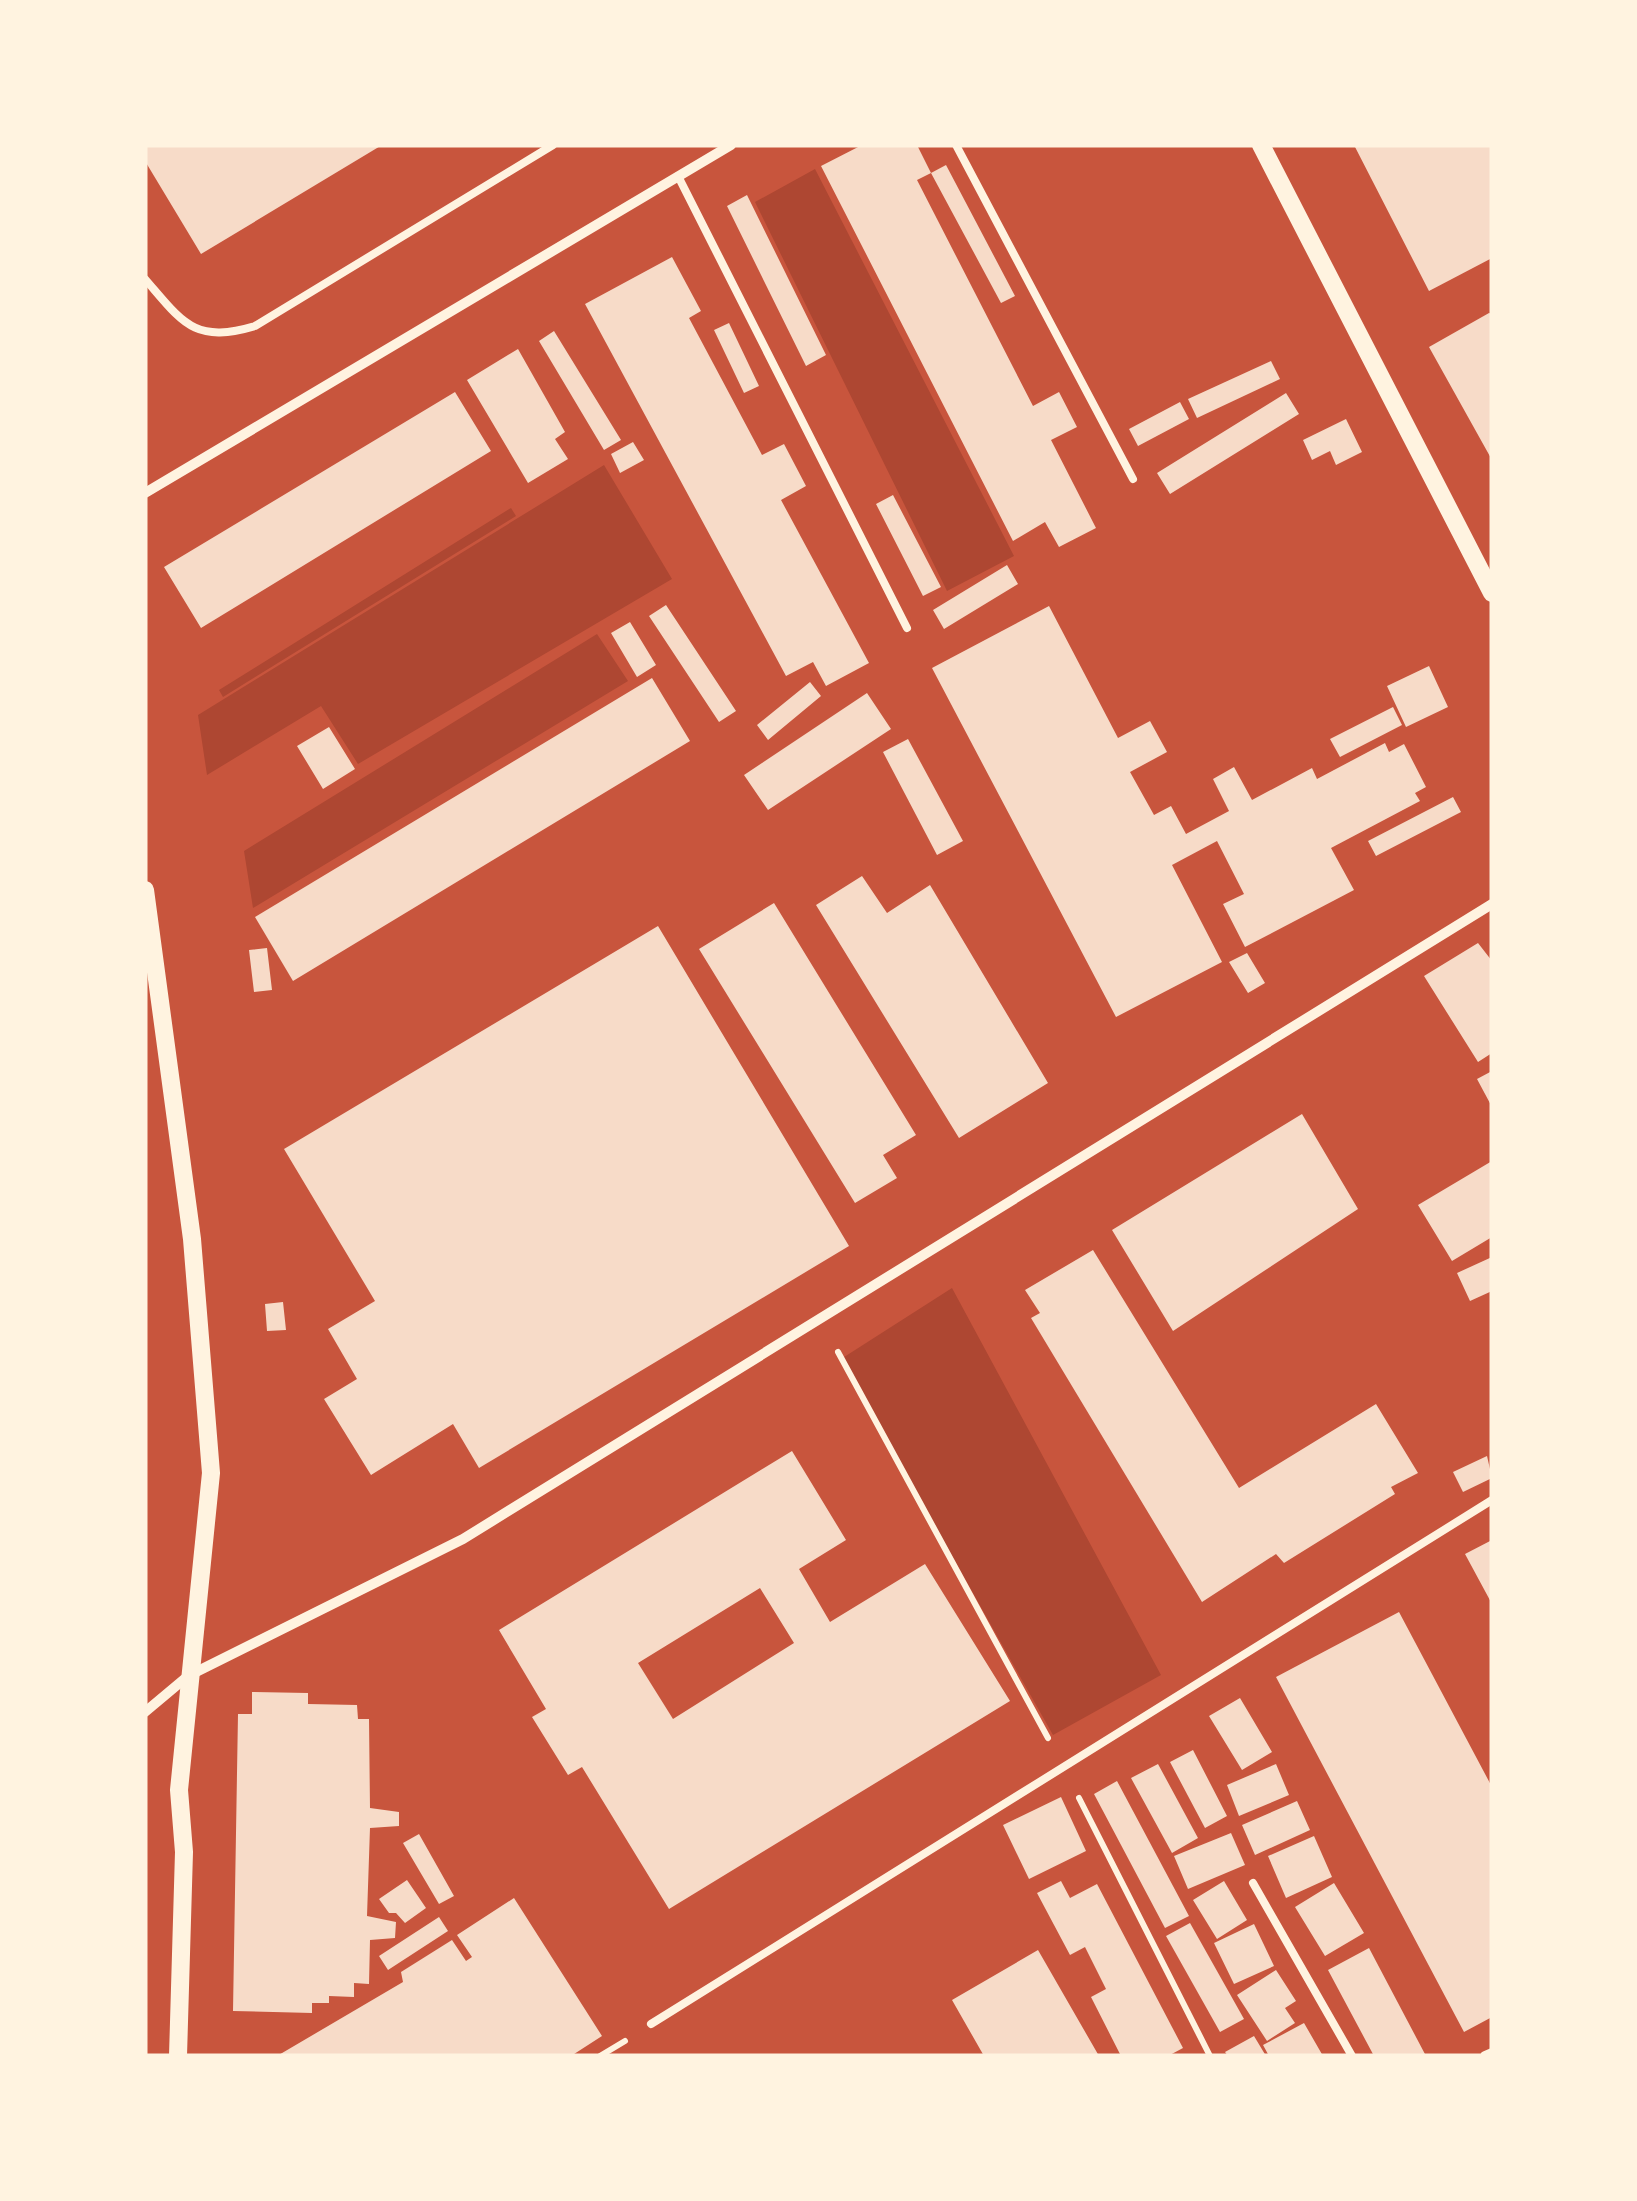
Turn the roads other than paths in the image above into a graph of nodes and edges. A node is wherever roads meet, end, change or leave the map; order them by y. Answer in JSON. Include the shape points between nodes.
{"nodes":[{"id":1,"x":552,"y":145,"type":"edge"},
{"id":2,"x":730,"y":145,"type":"edge"},
{"id":3,"x":956,"y":145,"type":"edge"},
{"id":4,"x":1260,"y":145,"type":"edge"},
{"id":5,"x":678,"y":176,"type":"junction"},
{"id":6,"x":145,"y":280,"type":"edge"},
{"id":7,"x":1133,"y":478,"type":"dead end"},
{"id":8,"x":145,"y":493,"type":"edge"},
{"id":9,"x":1492,"y":594,"type":"edge"},
{"id":10,"x":908,"y":628,"type":"dead end"},
{"id":11,"x":145,"y":890,"type":"edge"},
{"id":12,"x":1492,"y":904,"type":"edge"},
{"id":13,"x":1492,"y":1500,"type":"edge"},
{"id":14,"x":188,"y":1676,"type":"junction"},
{"id":15,"x":146,"y":1709,"type":"edge"},
{"id":16,"x":1253,"y":1883,"type":"dead end"},
{"id":17,"x":651,"y":2024,"type":"dead end"},
{"id":18,"x":1492,"y":2052,"type":"edge"},
{"id":19,"x":178,"y":2056,"type":"edge"},
{"id":20,"x":1352,"y":2056,"type":"edge"},
{"id":21,"x":1485,"y":2056,"type":"edge"}],
"edges":[{"from":1,"to":6,"type":"lane","via":[[255,326],[200,334]]},
{"from":2,"to":5,"type":"street"},
{"from":3,"to":7,"type":"lane"},
{"from":4,"to":9,"type":"street"},
{"from":5,"to":8,"type":"street"},
{"from":5,"to":10,"type":"lane"},
{"from":11,"to":14,"type":"street","via":[[192,1239],[211,1472]]},
{"from":12,"to":14,"type":"street","via":[[463,1539]]},
{"from":13,"to":17,"type":"lane"},
{"from":14,"to":15,"type":"street"},
{"from":14,"to":19,"type":"street","via":[[179,1790],[184,1852]]},
{"from":16,"to":20,"type":"lane"},
{"from":18,"to":21,"type":"street"}]}
